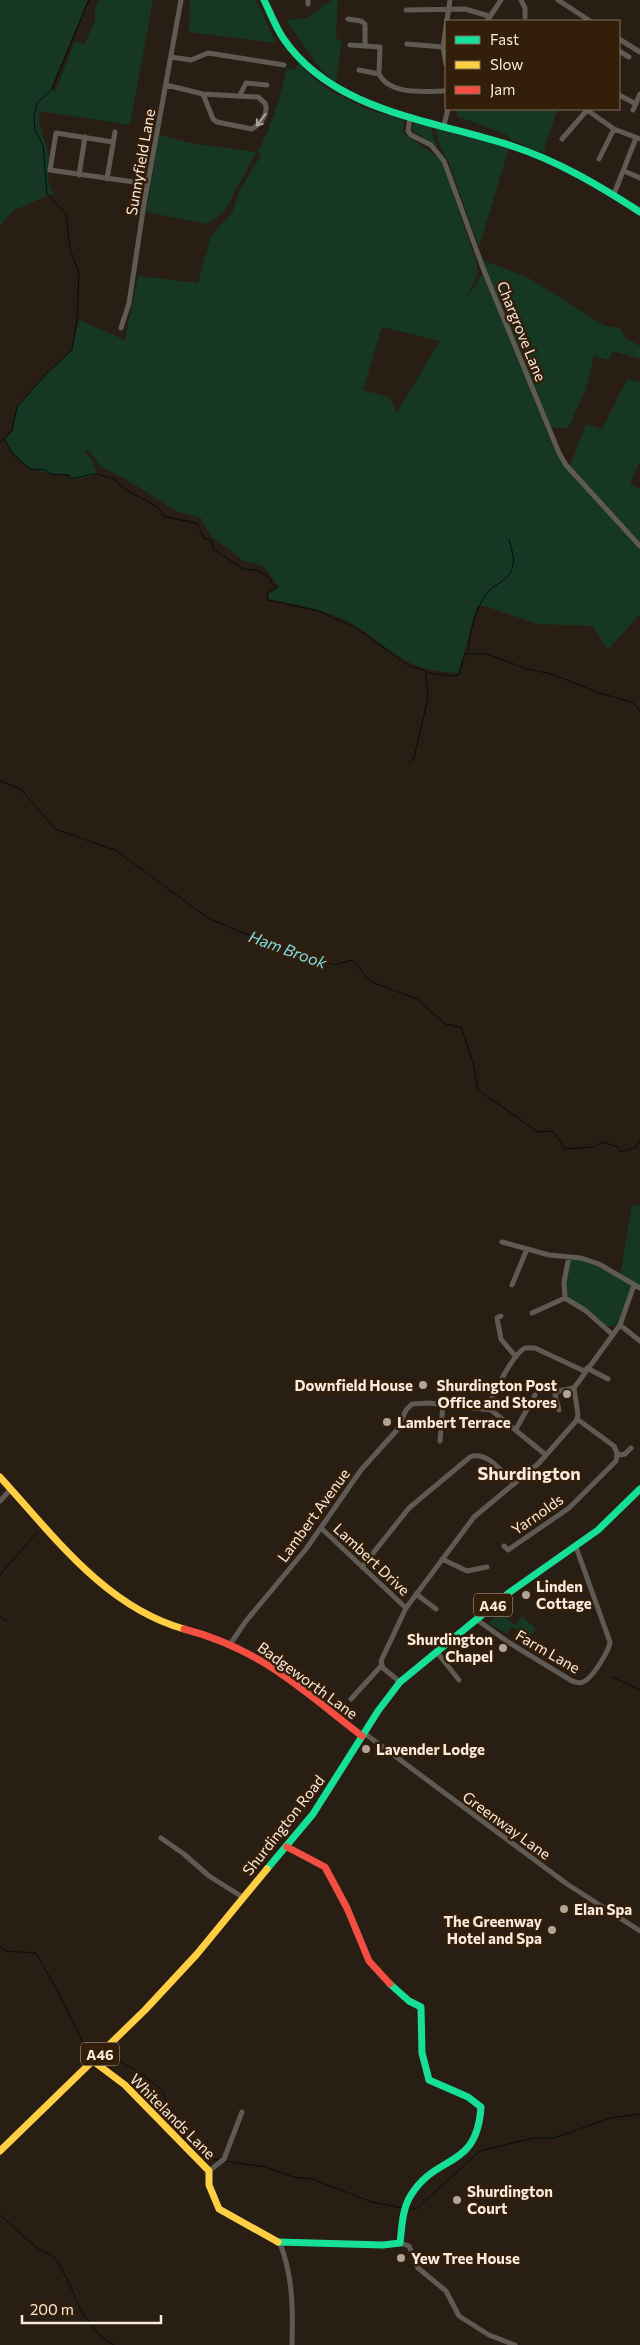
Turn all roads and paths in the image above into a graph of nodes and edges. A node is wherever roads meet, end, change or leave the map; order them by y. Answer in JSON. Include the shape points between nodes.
{"nodes":[{"id":1,"x":181,"y":0,"type":"edge"},
{"id":2,"x":264,"y":0,"type":"edge"},
{"id":3,"x":450,"y":0,"type":"edge"},
{"id":4,"x":501,"y":0,"type":"edge"},
{"id":5,"x":522,"y":0,"type":"edge"},
{"id":6,"x":558,"y":0,"type":"edge"},
{"id":7,"x":447,"y":8,"type":"junction"},
{"id":8,"x":406,"y":10,"type":"dead end"},
{"id":9,"x":525,"y":17,"type":"dead end"},
{"id":10,"x":348,"y":19,"type":"dead end"},
{"id":11,"x":488,"y":19,"type":"edge"},
{"id":12,"x":446,"y":20,"type":"edge"},
{"id":13,"x":588,"y":20,"type":"edge"},
{"id":14,"x":445,"y":28,"type":"edge"},
{"id":15,"x":420,"y":38,"type":"dead end"},
{"id":16,"x":620,"y":40,"type":"edge"},
{"id":17,"x":407,"y":44,"type":"dead end"},
{"id":18,"x":350,"y":45,"type":"dead end"},
{"id":19,"x":419,"y":45,"type":"junction"},
{"id":20,"x":365,"y":46,"type":"junction"},
{"id":21,"x":443,"y":47,"type":"junction"},
{"id":22,"x":620,"y":52,"type":"edge"},
{"id":23,"x":640,"y":52,"type":"edge"},
{"id":24,"x":172,"y":57,"type":"junction"},
{"id":25,"x":629,"y":57,"type":"dead end"},
{"id":26,"x":445,"y":58,"type":"edge"},
{"id":27,"x":284,"y":65,"type":"dead end"},
{"id":28,"x":359,"y":70,"type":"dead end"},
{"id":29,"x":379,"y":74,"type":"junction"},
{"id":30,"x":166,"y":85,"type":"junction"},
{"id":31,"x":267,"y":85,"type":"dead end"},
{"id":32,"x":445,"y":91,"type":"edge"},
{"id":33,"x":203,"y":94,"type":"junction"},
{"id":34,"x":240,"y":94,"type":"junction"},
{"id":35,"x":640,"y":94,"type":"edge"},
{"id":36,"x":620,"y":96,"type":"edge"},
{"id":37,"x":636,"y":104,"type":"junction"},
{"id":38,"x":448,"y":110,"type":"edge"},
{"id":39,"x":587,"y":110,"type":"edge"},
{"id":40,"x":589,"y":110,"type":"edge"},
{"id":41,"x":634,"y":110,"type":"dead end"},
{"id":42,"x":410,"y":116,"type":"junction"},
{"id":43,"x":444,"y":125,"type":"junction"},
{"id":44,"x":614,"y":129,"type":"junction"},
{"id":45,"x":115,"y":132,"type":"dead end"},
{"id":46,"x":85,"y":137,"type":"junction"},
{"id":47,"x":563,"y":139,"type":"dead end"},
{"id":48,"x":638,"y":139,"type":"edge"},
{"id":49,"x":113,"y":142,"type":"junction"},
{"id":50,"x":599,"y":159,"type":"dead end"},
{"id":51,"x":624,"y":170,"type":"junction"},
{"id":52,"x":80,"y":175,"type":"junction"},
{"id":53,"x":640,"y":178,"type":"edge"},
{"id":54,"x":107,"y":179,"type":"junction"},
{"id":55,"x":148,"y":184,"type":"junction"},
{"id":56,"x":614,"y":194,"type":"junction"},
{"id":57,"x":640,"y":212,"type":"edge"},
{"id":58,"x":121,"y":328,"type":"dead end"},
{"id":59,"x":640,"y":546,"type":"edge"},
{"id":60,"x":502,"y":1242,"type":"dead end"},
{"id":61,"x":527,"y":1248,"type":"junction"},
{"id":62,"x":569,"y":1257,"type":"junction"},
{"id":63,"x":512,"y":1285,"type":"dead end"},
{"id":64,"x":634,"y":1285,"type":"junction"},
{"id":65,"x":640,"y":1288,"type":"edge"},
{"id":66,"x":565,"y":1298,"type":"junction"},
{"id":67,"x":532,"y":1313,"type":"dead end"},
{"id":68,"x":496,"y":1317,"type":"dead end"},
{"id":69,"x":620,"y":1325,"type":"junction"},
{"id":70,"x":613,"y":1335,"type":"junction"},
{"id":71,"x":640,"y":1341,"type":"edge"},
{"id":72,"x":516,"y":1357,"type":"junction"},
{"id":73,"x":586,"y":1370,"type":"junction"},
{"id":74,"x":608,"y":1379,"type":"dead end"},
{"id":75,"x":574,"y":1388,"type":"junction"},
{"id":76,"x":535,"y":1395,"type":"dead end"},
{"id":77,"x":443,"y":1404,"type":"junction"},
{"id":78,"x":488,"y":1409,"type":"junction"},
{"id":79,"x":559,"y":1410,"type":"dead end"},
{"id":80,"x":577,"y":1419,"type":"junction"},
{"id":81,"x":516,"y":1429,"type":"junction"},
{"id":82,"x":440,"y":1441,"type":"dead end"},
{"id":83,"x":631,"y":1448,"type":"dead end"},
{"id":84,"x":546,"y":1455,"type":"junction"},
{"id":85,"x":618,"y":1455,"type":"junction"},
{"id":86,"x":0,"y":1477,"type":"edge"},
{"id":87,"x":514,"y":1484,"type":"junction"},
{"id":88,"x":11,"y":1489,"type":"junction"},
{"id":89,"x":640,"y":1489,"type":"edge"},
{"id":90,"x":0,"y":1501,"type":"edge"},
{"id":91,"x":321,"y":1528,"type":"junction"},
{"id":92,"x":576,"y":1547,"type":"junction"},
{"id":93,"x":508,"y":1550,"type":"dead end"},
{"id":94,"x":442,"y":1559,"type":"junction"},
{"id":95,"x":362,"y":1567,"type":"junction"},
{"id":96,"x":487,"y":1567,"type":"dead end"},
{"id":97,"x":416,"y":1594,"type":"junction"},
{"id":98,"x":406,"y":1608,"type":"junction"},
{"id":99,"x":436,"y":1609,"type":"dead end"},
{"id":100,"x":476,"y":1619,"type":"junction"},
{"id":101,"x":231,"y":1643,"type":"junction"},
{"id":102,"x":436,"y":1651,"type":"junction"},
{"id":103,"x":382,"y":1665,"type":"junction"},
{"id":104,"x":459,"y":1680,"type":"dead end"},
{"id":105,"x":400,"y":1682,"type":"junction"},
{"id":106,"x":351,"y":1699,"type":"dead end"},
{"id":107,"x":363,"y":1735,"type":"junction"},
{"id":108,"x":161,"y":1838,"type":"dead end"},
{"id":109,"x":287,"y":1847,"type":"junction"},
{"id":110,"x":244,"y":1898,"type":"junction"},
{"id":111,"x":640,"y":1931,"type":"edge"},
{"id":112,"x":93,"y":2061,"type":"junction"},
{"id":113,"x":242,"y":2112,"type":"dead end"},
{"id":114,"x":0,"y":2151,"type":"edge"},
{"id":115,"x":209,"y":2172,"type":"junction"},
{"id":116,"x":280,"y":2243,"type":"junction"},
{"id":117,"x":400,"y":2243,"type":"junction"},
{"id":118,"x":292,"y":2345,"type":"edge"},
{"id":119,"x":515,"y":2345,"type":"edge"}],
"edges":[{"from":1,"to":24,"type":"street","name":"Sunnyfield Lane"},
{"from":2,"to":42,"type":"street","via":[[286,43],[318,76],[357,100]]},
{"from":3,"to":7,"type":"street"},
{"from":4,"to":11,"type":"street"},
{"from":5,"to":9,"type":"street","via":[[528,8]]},
{"from":6,"to":13,"type":"street"},
{"from":7,"to":8,"type":"street"},
{"from":7,"to":11,"type":"street","via":[[470,9]]},
{"from":7,"to":12,"type":"street"},
{"from":10,"to":20,"type":"street","via":[[361,20],[365,24]]},
{"from":14,"to":21,"type":"street"},
{"from":15,"to":19,"type":"street"},
{"from":16,"to":23,"type":"street"},
{"from":17,"to":19,"type":"street"},
{"from":18,"to":20,"type":"street"},
{"from":19,"to":21,"type":"street"},
{"from":20,"to":29,"type":"street","via":[[380,47]]},
{"from":21,"to":26,"type":"street"},
{"from":22,"to":25,"type":"street"},
{"from":24,"to":27,"type":"street","via":[[191,60],[208,53]]},
{"from":24,"to":30,"type":"street","name":"Sunnyfield Lane"},
{"from":28,"to":29,"type":"street"},
{"from":29,"to":32,"type":"street","via":[[386,83],[402,89]]},
{"from":30,"to":33,"type":"street"},
{"from":30,"to":55,"type":"street","name":"Sunnyfield Lane"},
{"from":31,"to":34,"type":"street","via":[[246,83]]},
{"from":33,"to":34,"type":"street"},
{"from":34,"to":33,"type":"street","one_way":true,"via":[[258,97],[266,105],[262,121],[252,129],[216,122]]},
{"from":35,"to":37,"type":"street"},
{"from":36,"to":37,"type":"street"},
{"from":37,"to":41,"type":"street"},
{"from":38,"to":43,"type":"street"},
{"from":39,"to":47,"type":"street"},
{"from":40,"to":44,"type":"street"},
{"from":42,"to":43,"type":"street"},
{"from":42,"to":59,"type":"street","name":"Chargrove Lane","via":[[408,131],[411,135],[431,145],[444,161],[482,268],[558,453]]},
{"from":43,"to":56,"type":"street","via":[[536,155]]},
{"from":44,"to":48,"type":"street"},
{"from":44,"to":50,"type":"street"},
{"from":45,"to":49,"type":"street"},
{"from":46,"to":49,"type":"street"},
{"from":46,"to":52,"type":"street"},
{"from":46,"to":52,"type":"street","via":[[56,133],[50,170]]},
{"from":48,"to":51,"type":"street"},
{"from":49,"to":54,"type":"street"},
{"from":51,"to":53,"type":"street"},
{"from":51,"to":56,"type":"street"},
{"from":52,"to":54,"type":"street"},
{"from":54,"to":55,"type":"street"},
{"from":55,"to":58,"type":"street","name":"Sunnyfield Lane","via":[[129,303]]},
{"from":56,"to":57,"type":"street"},
{"from":60,"to":61,"type":"street"},
{"from":61,"to":62,"type":"street"},
{"from":61,"to":63,"type":"street"},
{"from":62,"to":64,"type":"street","via":[[599,1264]]},
{"from":62,"to":66,"type":"street","via":[[564,1282]]},
{"from":64,"to":65,"type":"street"},
{"from":64,"to":69,"type":"street"},
{"from":66,"to":67,"type":"street"},
{"from":66,"to":70,"type":"street","via":[[586,1311]]},
{"from":68,"to":72,"type":"street","via":[[501,1339]]},
{"from":69,"to":70,"type":"street"},
{"from":69,"to":71,"type":"street"},
{"from":70,"to":73,"type":"street"},
{"from":72,"to":73,"type":"street","via":[[523,1349],[533,1347]]},
{"from":72,"to":78,"type":"street"},
{"from":73,"to":74,"type":"street"},
{"from":73,"to":75,"type":"street"},
{"from":75,"to":79,"type":"street","via":[[555,1395]]},
{"from":75,"to":80,"type":"street"},
{"from":76,"to":81,"type":"street"},
{"from":77,"to":78,"type":"street"},
{"from":77,"to":82,"type":"street"},
{"from":77,"to":91,"type":"street","name":"Lambert Avenue","via":[[416,1403],[406,1410],[397,1430],[361,1470]]},
{"from":78,"to":81,"type":"street"},
{"from":80,"to":84,"type":"street"},
{"from":80,"to":85,"type":"street","via":[[614,1446]]},
{"from":81,"to":84,"type":"street"},
{"from":83,"to":85,"type":"street","name":"Yarnolds"},
{"from":84,"to":87,"type":"street"},
{"from":85,"to":93,"type":"street","name":"Yarnolds","via":[[583,1497]]},
{"from":86,"to":88,"type":"street","name":"Badgeworth Lane"},
{"from":87,"to":94,"type":"street","via":[[477,1513]]},
{"from":87,"to":95,"type":"street","via":[[486,1458],[475,1455],[409,1508]]},
{"from":88,"to":90,"type":"street"},
{"from":88,"to":101,"type":"street","name":"Badgeworth Lane","via":[[74,1559],[139,1612],[161,1623]]},
{"from":89,"to":92,"type":"street","name":"Shurdington Road","number":"A46"},
{"from":91,"to":95,"type":"street","name":"Lambert Drive"},
{"from":91,"to":101,"type":"street","name":"Lambert Avenue"},
{"from":92,"to":100,"type":"street","name":"Shurdington Road","number":"A46"},
{"from":92,"to":100,"type":"street","name":"Farm Lane","via":[[610,1642],[586,1681],[572,1680]]},
{"from":94,"to":96,"type":"street","via":[[467,1571]]},
{"from":94,"to":97,"type":"street"},
{"from":95,"to":98,"type":"street","name":"Lambert Drive"},
{"from":97,"to":98,"type":"street"},
{"from":97,"to":99,"type":"street"},
{"from":98,"to":103,"type":"street","via":[[382,1658]]},
{"from":100,"to":102,"type":"street","name":"Shurdington Road","number":"A46"},
{"from":101,"to":107,"type":"street","name":"Badgeworth Lane","via":[[286,1677]]},
{"from":102,"to":104,"type":"street"},
{"from":102,"to":105,"type":"street","name":"Shurdington Road","number":"A46"},
{"from":103,"to":105,"type":"street"},
{"from":103,"to":106,"type":"street"},
{"from":105,"to":107,"type":"street","name":"Shurdington Road","number":"A46"},
{"from":107,"to":109,"type":"street","name":"Shurdington Road","number":"A46","via":[[332,1787]]},
{"from":107,"to":111,"type":"street","name":"Greenway Lane","via":[[572,1888]]},
{"from":108,"to":110,"type":"street","via":[[209,1876]]},
{"from":109,"to":110,"type":"street","name":"Shurdington Road","number":"A46"},
{"from":109,"to":117,"type":"street","via":[[325,1867],[347,1908],[369,1961],[395,1989],[421,2008],[422,2052],[429,2080],[481,2107],[481,2127],[475,2141],[410,2194]]},
{"from":110,"to":112,"type":"street","name":"Shurdington Road","number":"A46","via":[[197,1954]]},
{"from":112,"to":114,"type":"street","name":"Shurdington Road","number":"A46"},
{"from":112,"to":115,"type":"street","name":"Whitelands Lane","via":[[125,2085]]},
{"from":113,"to":115,"type":"street","via":[[224,2159]]},
{"from":115,"to":116,"type":"street","name":"Whitelands Lane","via":[[211,2192],[219,2209]]},
{"from":116,"to":117,"type":"street","name":"Whitelands Lane"},
{"from":116,"to":118,"type":"street","via":[[288,2267],[293,2302]]},
{"from":117,"to":119,"type":"street","via":[[409,2246],[421,2272],[446,2291],[459,2316],[488,2335]]}]}
